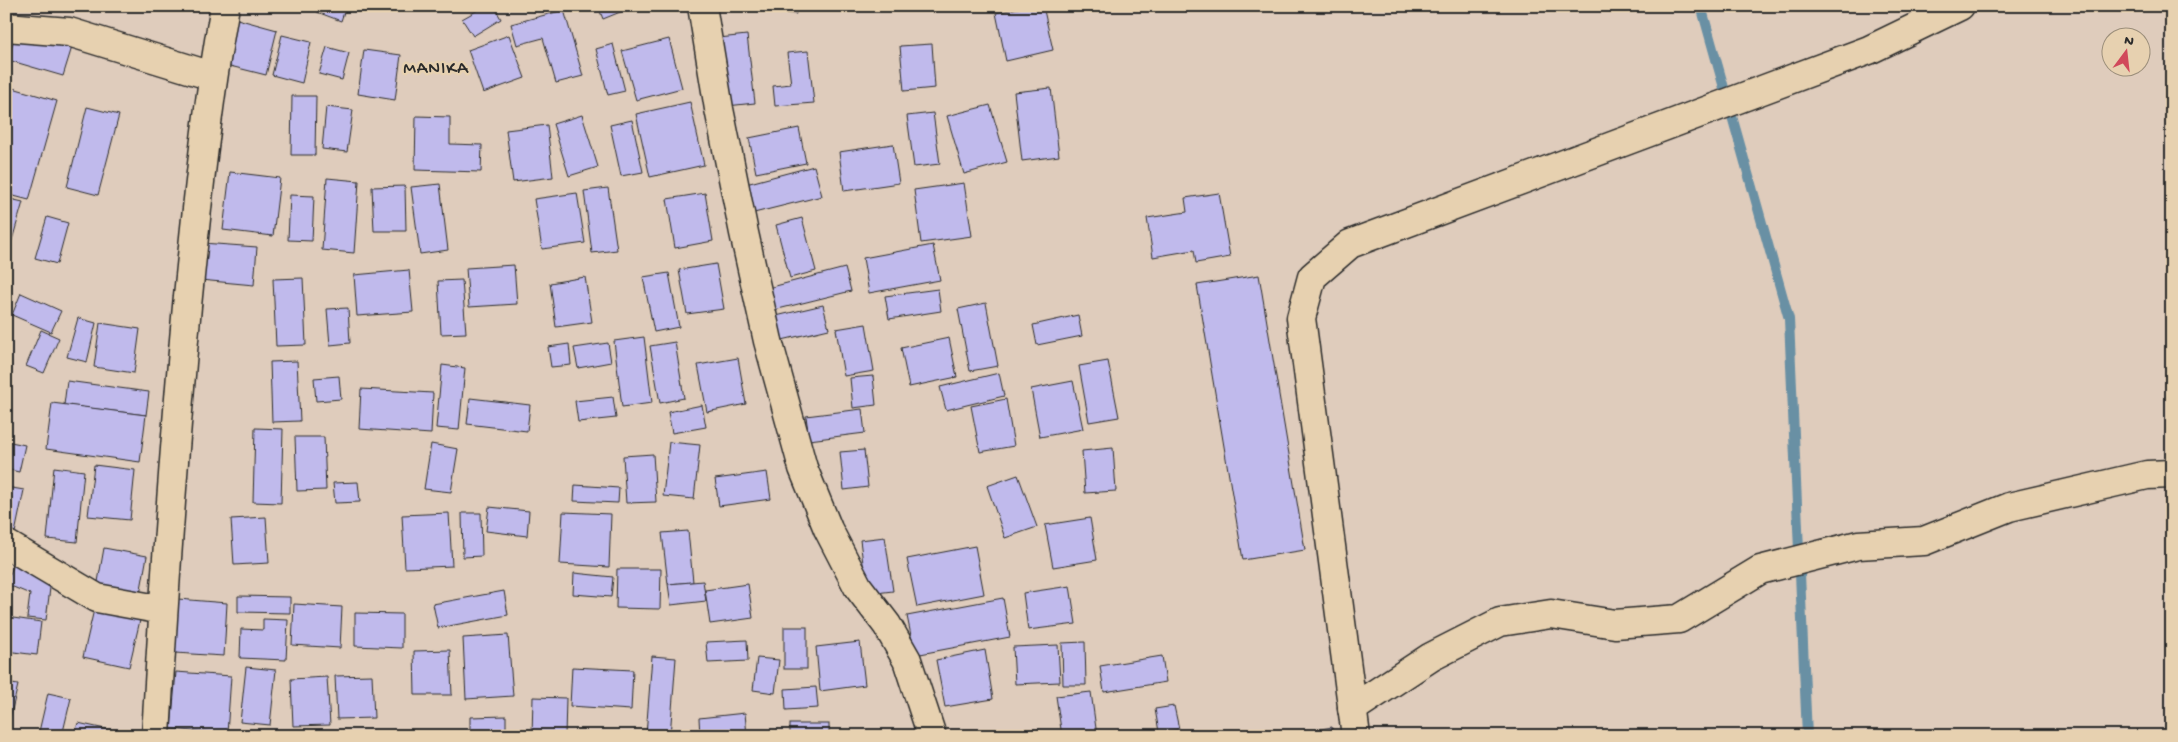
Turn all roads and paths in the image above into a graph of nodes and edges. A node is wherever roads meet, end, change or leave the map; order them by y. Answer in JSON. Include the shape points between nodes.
{"nodes":[{"id":1,"x":225,"y":6,"type":"edge"},
{"id":2,"x":702,"y":6,"type":"edge"},
{"id":3,"x":1960,"y":6,"type":"edge"},
{"id":4,"x":6,"y":27,"type":"edge"},
{"id":5,"x":212,"y":76,"type":"junction"},
{"id":6,"x":2172,"y":474,"type":"edge"},
{"id":7,"x":6,"y":544,"type":"edge"},
{"id":8,"x":163,"y":610,"type":"junction"},
{"id":9,"x":1352,"y":708,"type":"junction"},
{"id":10,"x":156,"y":736,"type":"edge"},
{"id":11,"x":932,"y":736,"type":"edge"},
{"id":12,"x":1356,"y":736,"type":"edge"}],
"edges":[{"from":1,"to":5,"type":"street"},
{"from":2,"to":11,"type":"street","via":[[744,232],[768,341],[803,468],[828,529],[858,587],[907,660]]},
{"from":3,"to":9,"type":"street","via":[[1869,50],[1350,244],[1312,277],[1301,318]]},
{"from":4,"to":5,"type":"street","via":[[69,32]]},
{"from":5,"to":8,"type":"street","via":[[183,356]]},
{"from":6,"to":9,"type":"street","via":[[2147,475],[2009,507],[1924,541],[1858,545],[1760,570],[1679,619],[1615,624],[1551,614],[1500,622],[1431,657]]},
{"from":7,"to":8,"type":"street","via":[[97,598]]},
{"from":8,"to":10,"type":"street"},
{"from":9,"to":12,"type":"street"}]}
